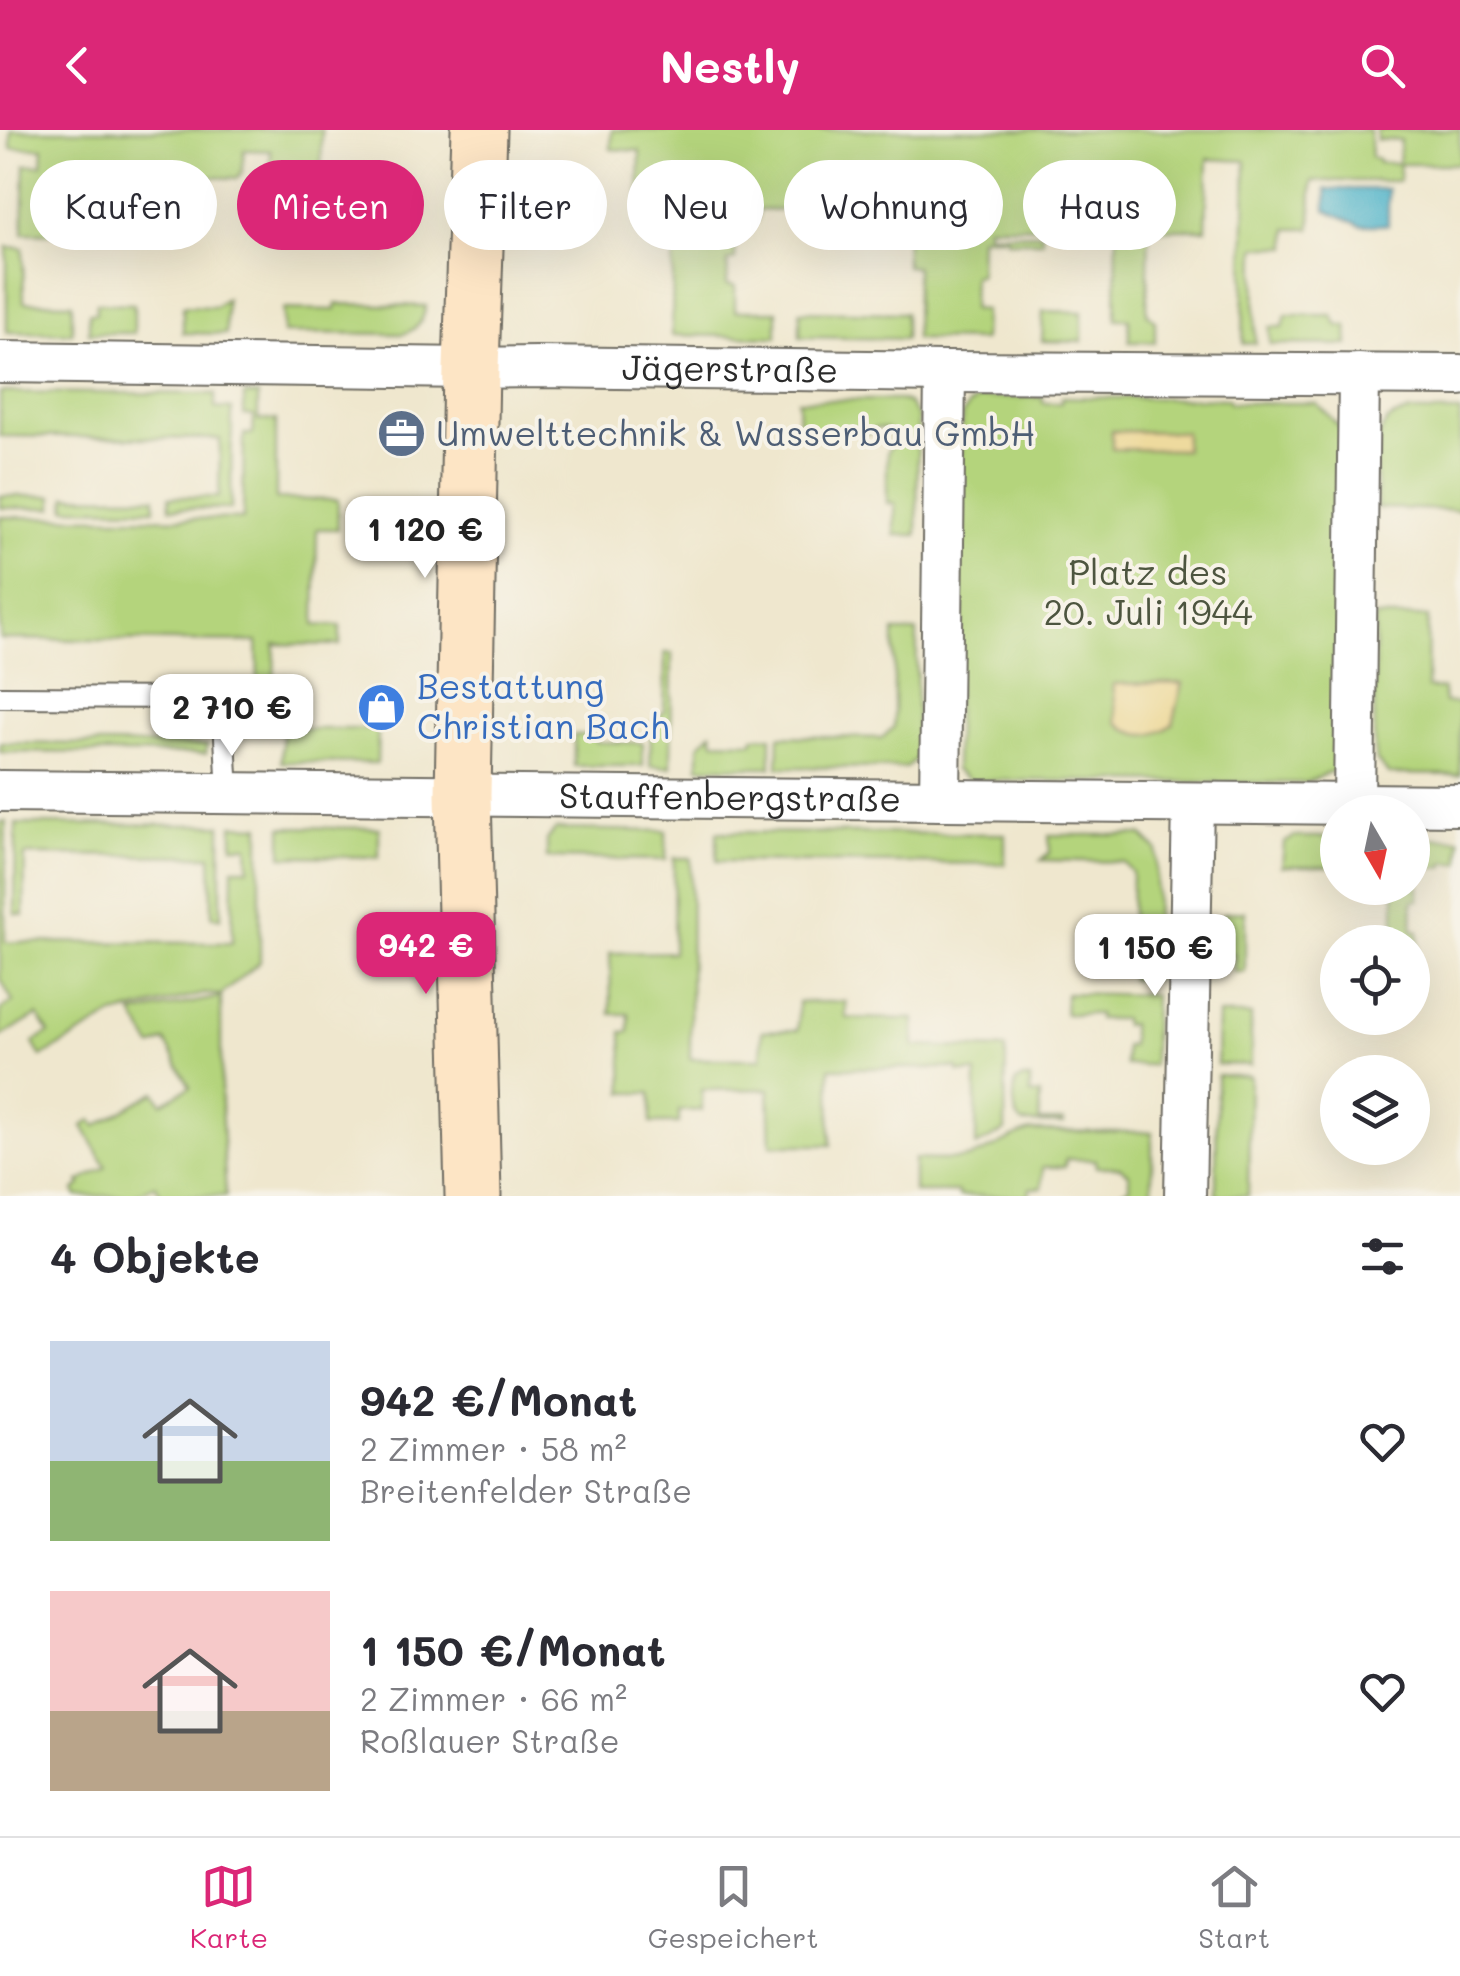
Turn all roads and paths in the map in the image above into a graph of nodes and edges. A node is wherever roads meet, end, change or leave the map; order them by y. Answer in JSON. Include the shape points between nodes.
{"nodes":[{"id":1,"x":479,"y":130,"type":"edge"},
{"id":2,"x":0,"y":362,"type":"edge"},
{"id":3,"x":472,"y":368,"type":"junction"},
{"id":4,"x":945,"y":372,"type":"junction"},
{"id":5,"x":1360,"y":374,"type":"junction"},
{"id":6,"x":1460,"y":375,"type":"edge"},
{"id":7,"x":0,"y":697,"type":"edge"},
{"id":8,"x":0,"y":791,"type":"edge"},
{"id":9,"x":228,"y":794,"type":"junction"},
{"id":10,"x":463,"y":795,"type":"junction"},
{"id":11,"x":1354,"y":795,"type":"edge"},
{"id":12,"x":940,"y":800,"type":"junction"},
{"id":13,"x":1193,"y":804,"type":"junction"},
{"id":14,"x":1320,"y":804,"type":"edge"},
{"id":15,"x":1430,"y":805,"type":"edge"},
{"id":16,"x":1460,"y":805,"type":"edge"},
{"id":17,"x":473,"y":1196,"type":"edge"},
{"id":18,"x":1186,"y":1196,"type":"edge"}],
"edges":[{"from":1,"to":3,"type":"main road"},
{"from":2,"to":3,"type":"street","name":"Jägerstraße"},
{"from":3,"to":4,"type":"street","name":"Jägerstraße"},
{"from":3,"to":10,"type":"main road"},
{"from":4,"to":5,"type":"street","name":"Jägerstraße"},
{"from":4,"to":12,"type":"street"},
{"from":5,"to":6,"type":"street","name":"Jägerstraße"},
{"from":5,"to":11,"type":"street"},
{"from":7,"to":9,"type":"lane","via":[[204,698],[224,718]]},
{"from":8,"to":9,"type":"street","name":"Stauffenbergstraße"},
{"from":9,"to":10,"type":"street","name":"Stauffenbergstraße"},
{"from":10,"to":12,"type":"street","name":"Stauffenbergstraße"},
{"from":10,"to":17,"type":"main road"},
{"from":12,"to":13,"type":"street","name":"Stauffenbergstraße"},
{"from":13,"to":14,"type":"street","name":"Stauffenbergstraße"},
{"from":13,"to":18,"type":"street"},
{"from":15,"to":16,"type":"street","name":"Stauffenbergstraße"}]}
